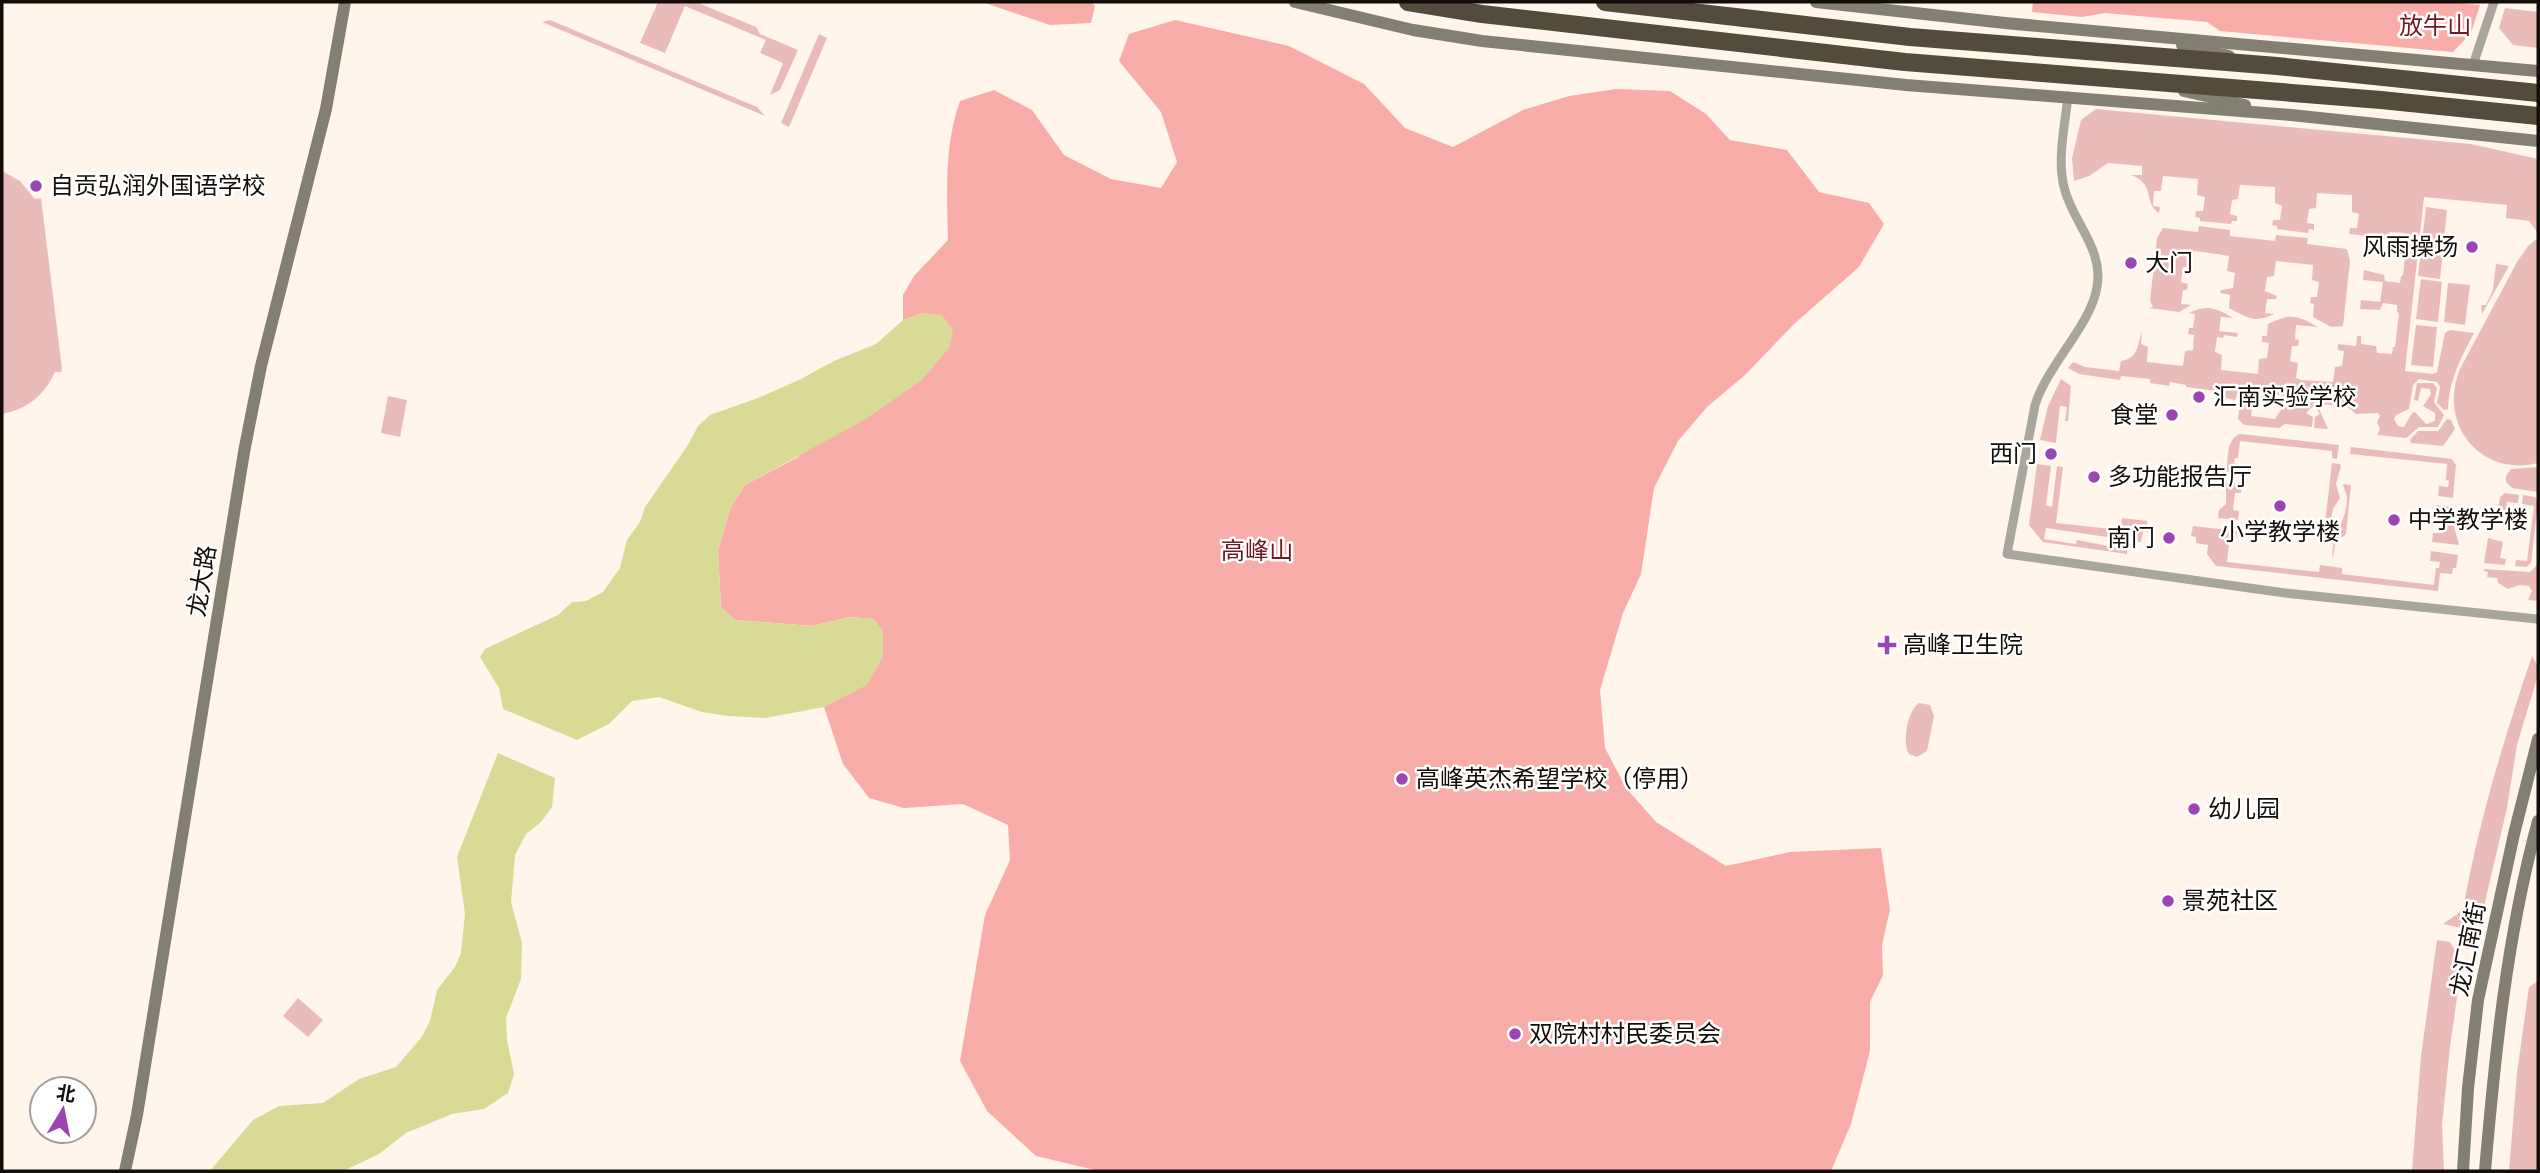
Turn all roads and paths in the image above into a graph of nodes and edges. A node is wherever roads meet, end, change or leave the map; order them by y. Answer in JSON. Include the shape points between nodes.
{"nodes":[{"id":1,"x":345,"y":2,"type":"edge"},
{"id":2,"x":1295,"y":2,"type":"edge"},
{"id":3,"x":1408,"y":2,"type":"edge"},
{"id":4,"x":1605,"y":2,"type":"edge"},
{"id":5,"x":1816,"y":2,"type":"edge"},
{"id":6,"x":2494,"y":2,"type":"edge"},
{"id":7,"x":2130,"y":34,"type":"junction"},
{"id":8,"x":2473,"y":65,"type":"junction"},
{"id":9,"x":2277,"y":66,"type":"junction"},
{"id":10,"x":2538,"y":71,"type":"edge"},
{"id":11,"x":2133,"y":79,"type":"junction"},
{"id":12,"x":2538,"y":93,"type":"edge"},
{"id":13,"x":2068,"y":96,"type":"junction"},
{"id":14,"x":2291,"y":115,"type":"junction"},
{"id":15,"x":2538,"y":116,"type":"edge"},
{"id":16,"x":2538,"y":141,"type":"edge"},
{"id":17,"x":2538,"y":619,"type":"edge"},
{"id":18,"x":2538,"y":738,"type":"edge"},
{"id":19,"x":2538,"y":821,"type":"edge"},
{"id":20,"x":125,"y":1171,"type":"edge"},
{"id":21,"x":2463,"y":1171,"type":"edge"},
{"id":22,"x":2485,"y":1171,"type":"edge"}],
"edges":[{"from":1,"to":20,"type":"street","name":"龙大路","via":[[326,109],[244,452]]},
{"from":2,"to":13,"type":"street","via":[[1482,41],[1906,85]]},
{"from":3,"to":11,"type":"highway","via":[[1905,62]]},
{"from":4,"to":9,"type":"highway","via":[[1910,37]]},
{"from":5,"to":7,"type":"street"},
{"from":6,"to":8,"type":"street"},
{"from":7,"to":8,"type":"street"},
{"from":7,"to":9,"type":"street"},
{"from":8,"to":10,"type":"street"},
{"from":9,"to":12,"type":"highway"},
{"from":11,"to":14,"type":"street"},
{"from":11,"to":15,"type":"highway"},
{"from":13,"to":14,"type":"street"},
{"from":13,"to":17,"type":"street","via":[[2062,175],[2069,204],[2094,250],[2097,288],[2038,395],[2007,554],[2285,593]]},
{"from":14,"to":16,"type":"street"},
{"from":18,"to":21,"type":"street","name":"龙汇南街","via":[[2478,1000]]},
{"from":19,"to":22,"type":"street","name":"龙汇南街","via":[[2502,1005]]}]}
